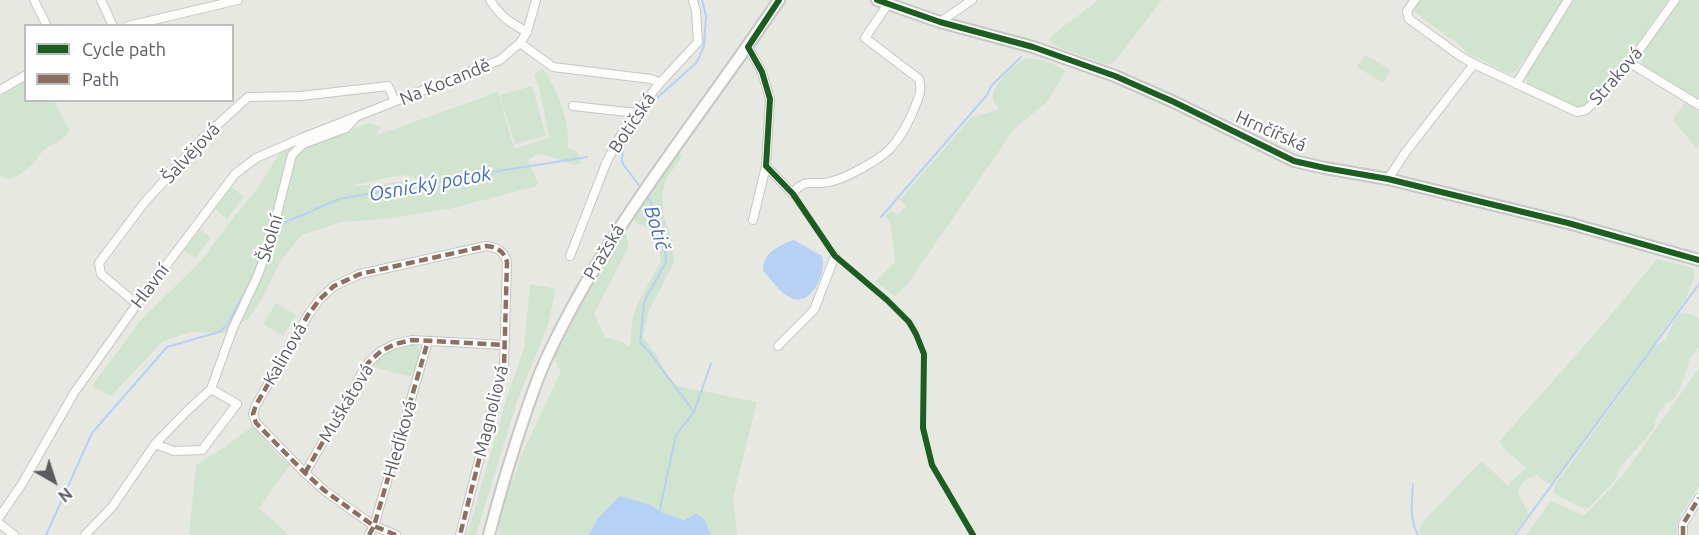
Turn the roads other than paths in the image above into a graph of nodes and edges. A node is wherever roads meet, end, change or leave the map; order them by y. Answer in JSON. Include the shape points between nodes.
{"nodes":[{"id":1,"x":34,"y":0,"type":"edge"},
{"id":2,"x":101,"y":0,"type":"edge"},
{"id":3,"x":238,"y":0,"type":"edge"},
{"id":4,"x":490,"y":0,"type":"edge"},
{"id":5,"x":536,"y":0,"type":"edge"},
{"id":6,"x":693,"y":0,"type":"edge"},
{"id":7,"x":779,"y":0,"type":"edge"},
{"id":8,"x":972,"y":0,"type":"edge"},
{"id":9,"x":1415,"y":0,"type":"edge"},
{"id":10,"x":1568,"y":0,"type":"edge"},
{"id":11,"x":1675,"y":0,"type":"edge"},
{"id":12,"x":883,"y":2,"type":"edge"},
{"id":13,"x":940,"y":22,"type":"junction"},
{"id":14,"x":46,"y":24,"type":"edge"},
{"id":15,"x":112,"y":24,"type":"edge"},
{"id":16,"x":136,"y":24,"type":"edge"},
{"id":17,"x":527,"y":32,"type":"junction"},
{"id":18,"x":520,"y":43,"type":"junction"},
{"id":19,"x":748,"y":47,"type":"junction"},
{"id":20,"x":1630,"y":63,"type":"junction"},
{"id":21,"x":1474,"y":64,"type":"junction"},
{"id":22,"x":24,"y":76,"type":"edge"},
{"id":23,"x":660,"y":83,"type":"junction"},
{"id":24,"x":1516,"y":84,"type":"junction"},
{"id":25,"x":0,"y":90,"type":"edge"},
{"id":26,"x":395,"y":101,"type":"junction"},
{"id":27,"x":1699,"y":105,"type":"edge"},
{"id":28,"x":573,"y":106,"type":"dead end"},
{"id":29,"x":636,"y":113,"type":"junction"},
{"id":30,"x":356,"y":117,"type":"junction"},
{"id":31,"x":766,"y":166,"type":"junction"},
{"id":32,"x":1388,"y":178,"type":"junction"},
{"id":33,"x":753,"y":220,"type":"dead end"},
{"id":34,"x":501,"y":251,"type":"joint"},
{"id":35,"x":570,"y":256,"type":"dead end"},
{"id":36,"x":835,"y":256,"type":"dead end"},
{"id":37,"x":1699,"y":260,"type":"edge"},
{"id":38,"x":137,"y":304,"type":"junction"},
{"id":39,"x":428,"y":341,"type":"junction"},
{"id":40,"x":504,"y":345,"type":"junction"},
{"id":41,"x":778,"y":346,"type":"dead end"},
{"id":42,"x":211,"y":389,"type":"junction"},
{"id":43,"x":155,"y":444,"type":"junction"},
{"id":44,"x":305,"y":473,"type":"junction"},
{"id":45,"x":1699,"y":498,"type":"edge"},
{"id":46,"x":0,"y":516,"type":"edge"},
{"id":47,"x":0,"y":524,"type":"edge"},
{"id":48,"x":374,"y":526,"type":"junction"},
{"id":49,"x":14,"y":535,"type":"edge"},
{"id":50,"x":85,"y":535,"type":"edge"},
{"id":51,"x":369,"y":535,"type":"edge"},
{"id":52,"x":396,"y":535,"type":"edge"},
{"id":53,"x":460,"y":535,"type":"edge"},
{"id":54,"x":489,"y":535,"type":"edge"},
{"id":55,"x":1683,"y":535,"type":"edge"}],
"edges":[{"from":1,"to":14,"type":"street"},
{"from":2,"to":15,"type":"street"},
{"from":3,"to":16,"type":"street"},
{"from":4,"to":17,"type":"street","via":[[505,20]]},
{"from":5,"to":17,"type":"street","name":"Na Kocandě"},
{"from":6,"to":23,"type":"street","name":"Botičská","via":[[698,42]]},
{"from":7,"to":19,"type":"street","name":"Pražská"},
{"from":8,"to":13,"type":"street"},
{"from":9,"to":21,"type":"street","name":"Straková","via":[[1407,11],[1409,19]]},
{"from":10,"to":24,"type":"street"},
{"from":11,"to":20,"type":"street","name":"Straková"},
{"from":12,"to":13,"type":"street","name":"Hrnčířská"},
{"from":12,"to":31,"type":"street","via":[[866,38],[919,79],[922,89],[910,119],[889,150],[856,172],[829,183],[802,183],[793,194]]},
{"from":13,"to":32,"type":"street","name":"Hrnčířská","via":[[1042,50],[1115,76],[1294,161]]},
{"from":17,"to":18,"type":"street","name":"Na Kocandě"},
{"from":18,"to":23,"type":"street","via":[[553,67]]},
{"from":18,"to":26,"type":"street","name":"Na Kocandě","via":[[500,60]]},
{"from":19,"to":31,"type":"street","via":[[762,72],[770,99]]},
{"from":19,"to":54,"type":"street","name":"Pražská","via":[[640,196],[567,317],[542,368],[516,440]]},
{"from":20,"to":24,"type":"street","name":"Straková","via":[[1581,112]]},
{"from":20,"to":27,"type":"street"},
{"from":21,"to":24,"type":"street","name":"Straková"},
{"from":21,"to":32,"type":"street"},
{"from":22,"to":25,"type":"street"},
{"from":23,"to":29,"type":"street","name":"Botičská"},
{"from":26,"to":30,"type":"street","name":"Na Kocandě"},
{"from":26,"to":38,"type":"street","name":"Šalvějová","via":[[388,86],[301,96],[248,97],[201,139],[144,203],[99,263],[101,274]]},
{"from":28,"to":29,"type":"street"},
{"from":29,"to":35,"type":"street","name":"Botičská","via":[[607,161]]},
{"from":30,"to":38,"type":"street","name":"Hlavní","via":[[256,158],[235,174]]},
{"from":30,"to":42,"type":"street","name":"Školní","via":[[346,128],[303,144],[292,155],[270,241]]},
{"from":31,"to":33,"type":"street"},
{"from":32,"to":37,"type":"street","name":"Hrnčířská"},
{"from":34,"to":40,"type":"street","name":"Magnoliová","via":[[507,262]]},
{"from":34,"to":44,"type":"street","name":"Kalinová","via":[[486,246],[360,274],[334,286],[320,299],[254,414],[256,423]]},
{"from":36,"to":41,"type":"street","via":[[814,310]]},
{"from":38,"to":46,"type":"street","name":"Hlavní","via":[[74,393]]},
{"from":39,"to":40,"type":"street","name":"Muškátová"},
{"from":39,"to":44,"type":"street","name":"Muškátová","via":[[395,344],[368,363]]},
{"from":39,"to":48,"type":"street","name":"Hledíková"},
{"from":40,"to":53,"type":"street","name":"Magnoliová","via":[[504,366]]},
{"from":42,"to":43,"type":"street","name":"Školní"},
{"from":42,"to":43,"type":"street","via":[[237,404],[202,450],[174,451]]},
{"from":43,"to":50,"type":"street","name":"Školní","via":[[112,507]]},
{"from":44,"to":48,"type":"street","name":"Kalinová"},
{"from":45,"to":55,"type":"street","via":[[1683,524]]},
{"from":47,"to":49,"type":"street"},
{"from":48,"to":51,"type":"street","name":"Hledíková"},
{"from":48,"to":52,"type":"street","name":"Kalinová"}]}
